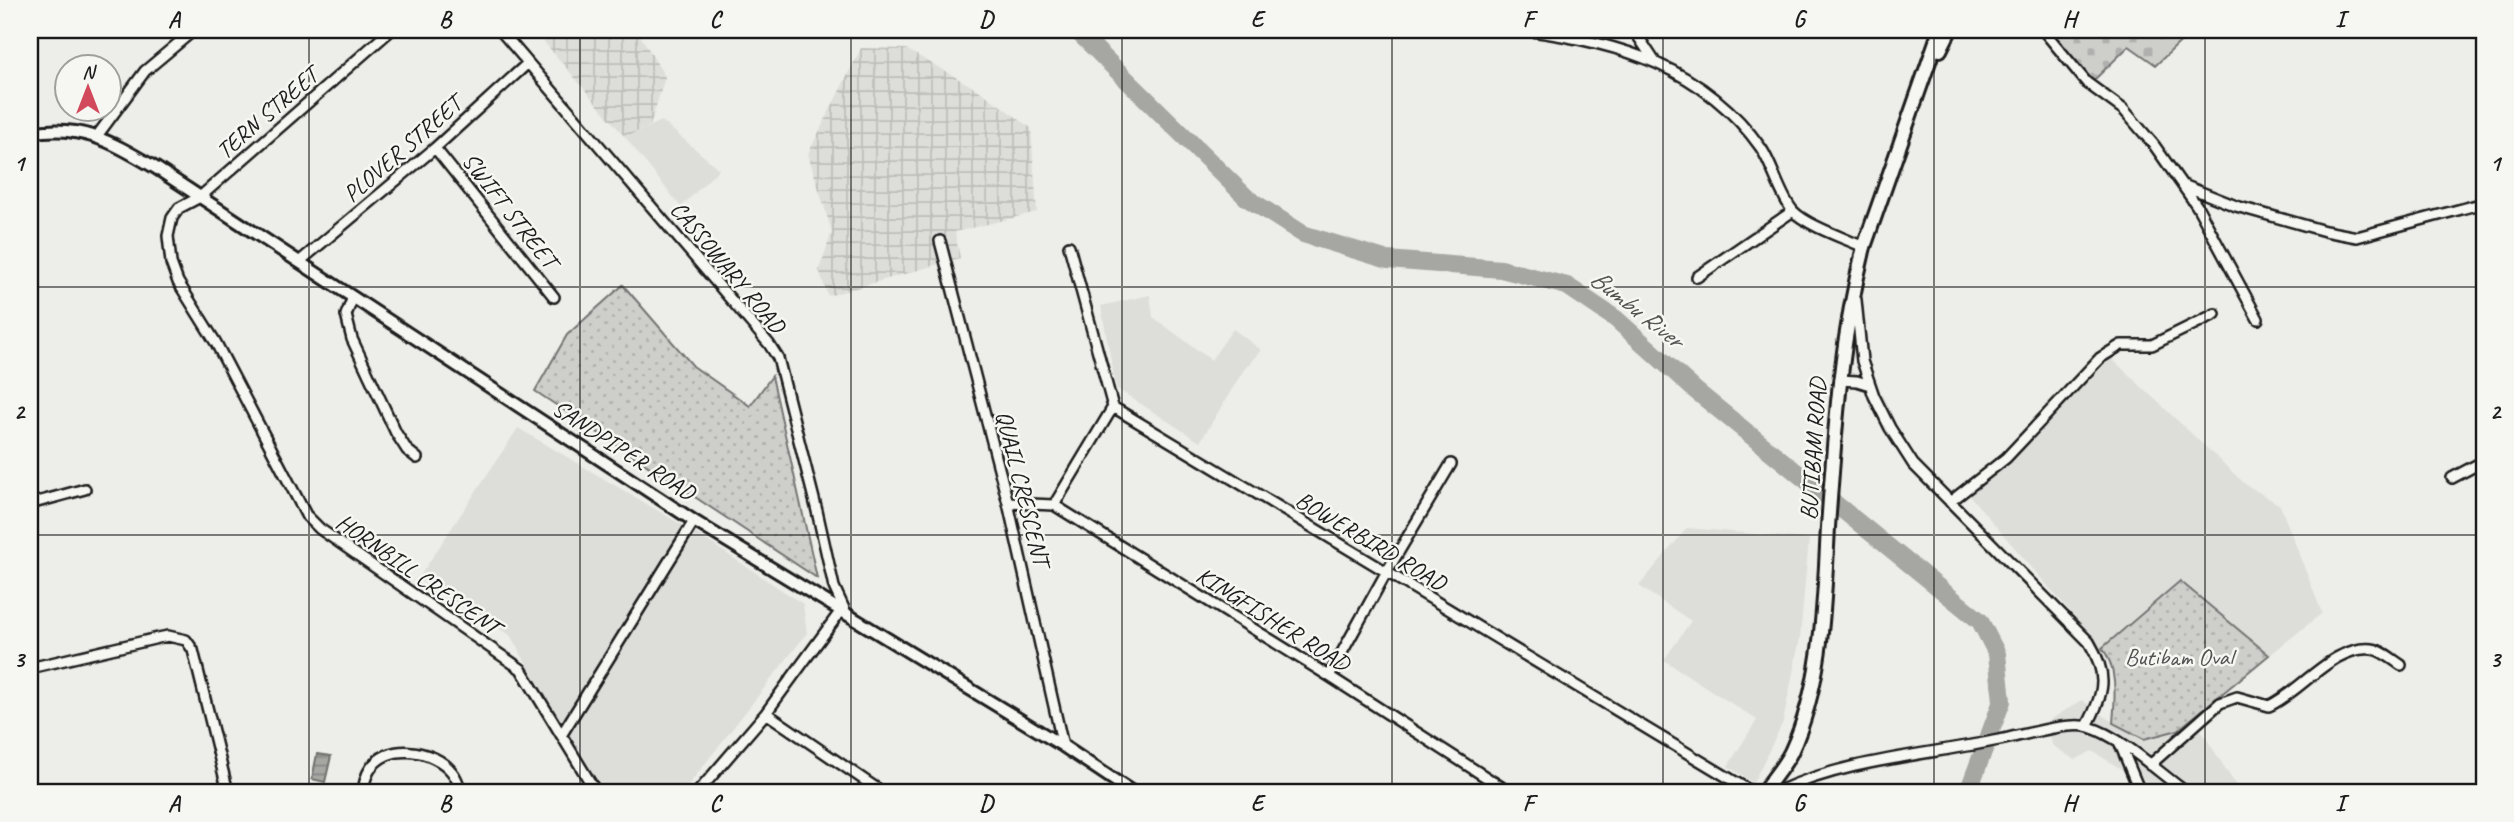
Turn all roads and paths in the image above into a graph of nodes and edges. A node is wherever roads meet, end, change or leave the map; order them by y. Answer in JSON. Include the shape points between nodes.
{"nodes":[{"id":1,"x":194,"y":30,"type":"edge"},
{"id":2,"x":391,"y":30,"type":"edge"},
{"id":3,"x":500,"y":30,"type":"edge"},
{"id":4,"x":1524,"y":30,"type":"edge"},
{"id":5,"x":1634,"y":30,"type":"edge"},
{"id":6,"x":1940,"y":30,"type":"edge"},
{"id":7,"x":1950,"y":30,"type":"edge"},
{"id":8,"x":2043,"y":30,"type":"edge"},
{"id":9,"x":1655,"y":62,"type":"junction"},
{"id":10,"x":528,"y":64,"type":"junction"},
{"id":11,"x":1914,"y":108,"type":"junction"},
{"id":12,"x":30,"y":133,"type":"edge"},
{"id":13,"x":97,"y":136,"type":"junction"},
{"id":14,"x":435,"y":148,"type":"junction"},
{"id":15,"x":2182,"y":184,"type":"junction"},
{"id":16,"x":200,"y":197,"type":"junction"},
{"id":17,"x":2484,"y":203,"type":"edge"},
{"id":18,"x":1793,"y":211,"type":"junction"},
{"id":19,"x":940,"y":241,"type":"dead end"},
{"id":20,"x":1069,"y":246,"type":"dead end"},
{"id":21,"x":1864,"y":247,"type":"junction"},
{"id":22,"x":299,"y":262,"type":"junction"},
{"id":23,"x":1697,"y":277,"type":"dead end"},
{"id":24,"x":1855,"y":284,"type":"junction"},
{"id":25,"x":353,"y":297,"type":"junction"},
{"id":26,"x":554,"y":297,"type":"dead end"},
{"id":27,"x":2215,"y":314,"type":"dead end"},
{"id":28,"x":2258,"y":319,"type":"dead end"},
{"id":29,"x":1839,"y":380,"type":"junction"},
{"id":30,"x":1870,"y":386,"type":"junction"},
{"id":31,"x":1113,"y":407,"type":"junction"},
{"id":32,"x":418,"y":458,"type":"dead end"},
{"id":33,"x":2484,"y":461,"type":"edge"},
{"id":34,"x":1451,"y":464,"type":"dead end"},
{"id":35,"x":2452,"y":478,"type":"dead end"},
{"id":36,"x":85,"y":489,"type":"dead end"},
{"id":37,"x":1950,"y":502,"type":"junction"},
{"id":38,"x":1008,"y":503,"type":"junction"},
{"id":39,"x":30,"y":504,"type":"edge"},
{"id":40,"x":1054,"y":505,"type":"junction"},
{"id":41,"x":694,"y":521,"type":"junction"},
{"id":42,"x":1386,"y":572,"type":"junction"},
{"id":43,"x":844,"y":614,"type":"junction"},
{"id":44,"x":2401,"y":665,"type":"dead end"},
{"id":45,"x":30,"y":668,"type":"edge"},
{"id":46,"x":1329,"y":676,"type":"junction"},
{"id":47,"x":766,"y":713,"type":"junction"},
{"id":48,"x":2087,"y":726,"type":"junction"},
{"id":49,"x":562,"y":734,"type":"junction"},
{"id":50,"x":2120,"y":743,"type":"junction"},
{"id":51,"x":1063,"y":746,"type":"junction"},
{"id":52,"x":2150,"y":765,"type":"junction"},
{"id":53,"x":1125,"y":790,"type":"edge"},
{"id":54,"x":228,"y":792,"type":"edge"},
{"id":55,"x":363,"y":792,"type":"edge"},
{"id":56,"x":461,"y":792,"type":"edge"},
{"id":57,"x":596,"y":792,"type":"edge"},
{"id":58,"x":698,"y":792,"type":"edge"},
{"id":59,"x":882,"y":792,"type":"edge"},
{"id":60,"x":1509,"y":792,"type":"edge"},
{"id":61,"x":1752,"y":792,"type":"edge"},
{"id":62,"x":1764,"y":792,"type":"edge"},
{"id":63,"x":1777,"y":792,"type":"edge"},
{"id":64,"x":2140,"y":792,"type":"edge"},
{"id":65,"x":2186,"y":792,"type":"edge"}],
"edges":[{"from":1,"to":13,"type":"street","via":[[145,71]]},
{"from":2,"to":16,"type":"street","name":"TERN STREET"},
{"from":3,"to":10,"type":"street","name":"CASSOWARY ROAD"},
{"from":4,"to":9,"type":"street","via":[[1608,45]]},
{"from":5,"to":9,"type":"street"},
{"from":6,"to":11,"type":"main road","name":"BUTIBAM ROAD"},
{"from":7,"to":11,"type":"main road","name":"BUTIBAM ROAD"},
{"from":8,"to":15,"type":"street","via":[[2087,83],[2136,122]]},
{"from":9,"to":18,"type":"street","via":[[1699,85],[1737,119],[1762,149]]},
{"from":10,"to":14,"type":"street","name":"PLOVER STREET"},
{"from":10,"to":43,"type":"street","name":"CASSOWARY ROAD","via":[[778,358]]},
{"from":11,"to":21,"type":"main road","name":"BUTIBAM ROAD"},
{"from":12,"to":13,"type":"street","via":[[66,131]]},
{"from":13,"to":16,"type":"street","name":"SANDPIPER ROAD"},
{"from":14,"to":22,"type":"street","name":"PLOVER STREET"},
{"from":14,"to":26,"type":"street","name":"SWIFT STREET"},
{"from":15,"to":17,"type":"street","via":[[2236,206],[2357,237]]},
{"from":15,"to":28,"type":"street"},
{"from":16,"to":22,"type":"street","name":"SANDPIPER ROAD"},
{"from":16,"to":49,"type":"street","name":"HORNBILL CRESCENT","via":[[179,208],[172,218],[168,236],[171,263],[306,515],[521,668]]},
{"from":18,"to":21,"type":"street"},
{"from":18,"to":23,"type":"street"},
{"from":19,"to":38,"type":"street","name":"QUAIL CRESCENT"},
{"from":20,"to":31,"type":"street"},
{"from":21,"to":24,"type":"main road","name":"BUTIBAM ROAD"},
{"from":22,"to":25,"type":"street","name":"SANDPIPER ROAD"},
{"from":24,"to":29,"type":"main road","name":"BUTIBAM ROAD"},
{"from":24,"to":30,"type":"street","via":[[1862,361]]},
{"from":25,"to":32,"type":"street","via":[[346,315],[352,339],[396,433]]},
{"from":25,"to":41,"type":"street","name":"SANDPIPER ROAD"},
{"from":27,"to":37,"type":"street","via":[[2152,345],[2121,345],[2100,358],[2007,457]]},
{"from":29,"to":30,"type":"street"},
{"from":29,"to":62,"type":"main road","name":"BUTIBAM ROAD","via":[[1819,650],[1790,754]]},
{"from":30,"to":37,"type":"street","via":[[1913,464]]},
{"from":31,"to":40,"type":"street"},
{"from":31,"to":42,"type":"street","name":"BOWERBIRD ROAD"},
{"from":33,"to":35,"type":"street"},
{"from":34,"to":42,"type":"street"},
{"from":36,"to":39,"type":"street"},
{"from":37,"to":48,"type":"street","via":[[2098,656],[2101,700]]},
{"from":38,"to":40,"type":"street","name":"KINGFISHER ROAD"},
{"from":38,"to":51,"type":"street","name":"QUAIL CRESCENT"},
{"from":40,"to":46,"type":"street","name":"KINGFISHER ROAD"},
{"from":41,"to":43,"type":"street","name":"SANDPIPER ROAD"},
{"from":41,"to":49,"type":"street"},
{"from":42,"to":46,"type":"street"},
{"from":42,"to":61,"type":"street","name":"BOWERBIRD ROAD"},
{"from":43,"to":47,"type":"street"},
{"from":43,"to":51,"type":"street","name":"SANDPIPER ROAD"},
{"from":44,"to":52,"type":"street","via":[[2375,649],[2356,651],[2325,665],[2269,706],[2237,697],[2220,703]]},
{"from":45,"to":54,"type":"street","via":[[168,636],[186,640],[193,650]]},
{"from":46,"to":60,"type":"street","name":"KINGFISHER ROAD"},
{"from":47,"to":58,"type":"street"},
{"from":47,"to":59,"type":"street"},
{"from":48,"to":50,"type":"street"},
{"from":48,"to":63,"type":"street","via":[[1846,769]]},
{"from":49,"to":57,"type":"street","name":"HORNBILL CRESCENT"},
{"from":50,"to":52,"type":"street"},
{"from":50,"to":64,"type":"street"},
{"from":51,"to":53,"type":"street","name":"SANDPIPER ROAD"},
{"from":52,"to":65,"type":"street"},
{"from":55,"to":56,"type":"street","via":[[373,765],[385,756],[407,752],[447,766]]}]}
